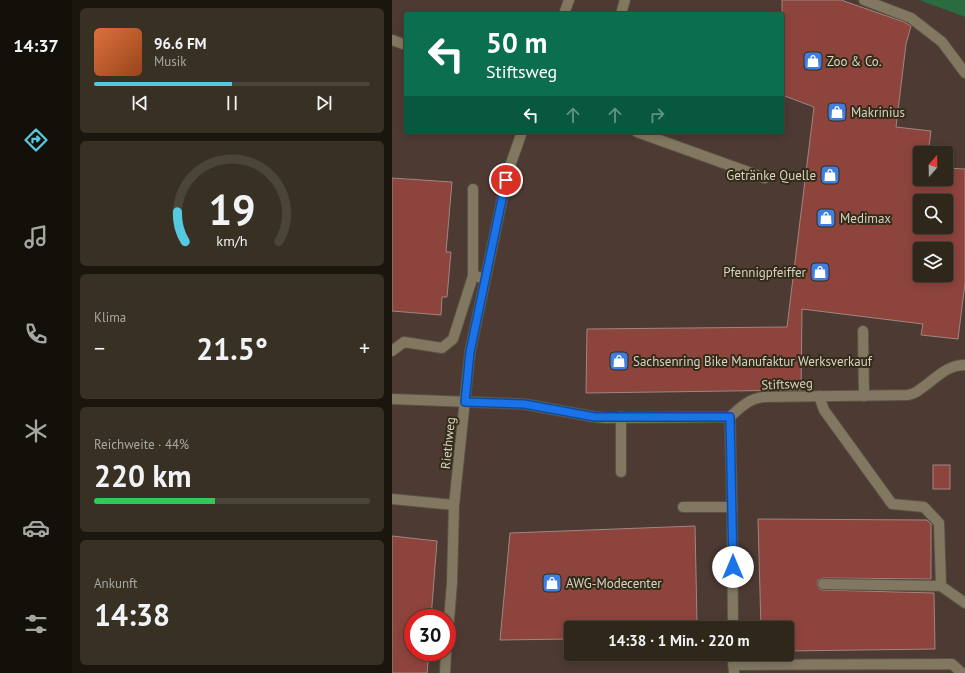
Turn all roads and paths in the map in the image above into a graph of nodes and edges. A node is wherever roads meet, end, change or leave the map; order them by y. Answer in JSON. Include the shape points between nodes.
{"nodes":[{"id":1,"x":569,"y":0,"type":"edge"},
{"id":2,"x":626,"y":0,"type":"edge"},
{"id":3,"x":864,"y":0,"type":"edge"},
{"id":4,"x":565,"y":12,"type":"edge"},
{"id":5,"x":621,"y":12,"type":"edge"},
{"id":6,"x":392,"y":40,"type":"edge"},
{"id":7,"x":404,"y":44,"type":"edge"},
{"id":8,"x":965,"y":72,"type":"edge"},
{"id":9,"x":521,"y":134,"type":"edge"},
{"id":10,"x":643,"y":134,"type":"edge"},
{"id":11,"x":765,"y":178,"type":"dead end"},
{"id":12,"x":473,"y":189,"type":"dead end"},
{"id":13,"x":473,"y":276,"type":"junction"},
{"id":14,"x":486,"y":279,"type":"junction"},
{"id":15,"x":863,"y":331,"type":"dead end"},
{"id":16,"x":392,"y":351,"type":"edge"},
{"id":17,"x":965,"y":365,"type":"edge"},
{"id":18,"x":819,"y":396,"type":"junction"},
{"id":19,"x":864,"y":396,"type":"junction"},
{"id":20,"x":392,"y":399,"type":"edge"},
{"id":21,"x":465,"y":402,"type":"junction"},
{"id":22,"x":621,"y":417,"type":"junction"},
{"id":23,"x":730,"y":417,"type":"junction"},
{"id":24,"x":621,"y":472,"type":"dead end"},
{"id":25,"x":392,"y":498,"type":"edge"},
{"id":26,"x":454,"y":505,"type":"junction"},
{"id":27,"x":683,"y":507,"type":"dead end"},
{"id":28,"x":732,"y":507,"type":"junction"},
{"id":29,"x":823,"y":584,"type":"dead end"},
{"id":30,"x":941,"y":586,"type":"junction"},
{"id":31,"x":965,"y":603,"type":"edge"},
{"id":32,"x":450,"y":609,"type":"edge"},
{"id":33,"x":733,"y":621,"type":"edge"},
{"id":34,"x":445,"y":661,"type":"edge"},
{"id":35,"x":734,"y":669,"type":"edge"},
{"id":36,"x":444,"y":673,"type":"edge"},
{"id":37,"x":962,"y":673,"type":"edge"}],
"edges":[{"from":1,"to":4,"type":"street"},
{"from":2,"to":5,"type":"street"},
{"from":3,"to":8,"type":"street","via":[[911,18],[942,42]]},
{"from":6,"to":7,"type":"street"},
{"from":9,"to":14,"type":"street","name":"Riethweg","via":[[510,166]]},
{"from":10,"to":11,"type":"street"},
{"from":12,"to":13,"type":"street"},
{"from":13,"to":14,"type":"street"},
{"from":13,"to":16,"type":"street","via":[[453,339],[442,348],[404,342]]},
{"from":14,"to":21,"type":"street","name":"Riethweg","via":[[470,352]]},
{"from":15,"to":19,"type":"street"},
{"from":17,"to":19,"type":"street","name":"Stiftsweg","via":[[948,368],[919,391],[908,396]]},
{"from":18,"to":19,"type":"street","name":"Stiftsweg"},
{"from":18,"to":23,"type":"street","name":"Stiftsweg","via":[[754,398]]},
{"from":18,"to":30,"type":"street","via":[[824,410],[892,504],[924,507],[939,523]]},
{"from":20,"to":21,"type":"street"},
{"from":21,"to":22,"type":"street","via":[[524,404],[595,417]]},
{"from":21,"to":26,"type":"street","name":"Riethweg"},
{"from":22,"to":23,"type":"street"},
{"from":22,"to":24,"type":"street"},
{"from":23,"to":28,"type":"street"},
{"from":25,"to":26,"type":"street"},
{"from":26,"to":32,"type":"street","name":"Riethweg"},
{"from":27,"to":28,"type":"street"},
{"from":28,"to":33,"type":"street"},
{"from":29,"to":30,"type":"street"},
{"from":30,"to":31,"type":"street"},
{"from":34,"to":36,"type":"street"},
{"from":35,"to":37,"type":"street","via":[[952,664]]}]}
